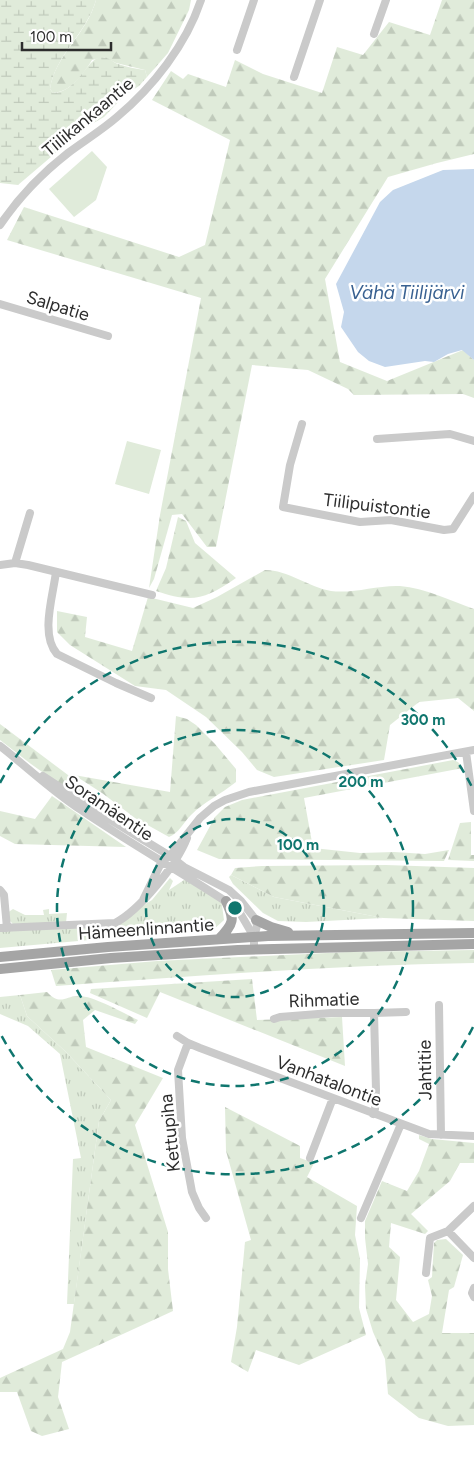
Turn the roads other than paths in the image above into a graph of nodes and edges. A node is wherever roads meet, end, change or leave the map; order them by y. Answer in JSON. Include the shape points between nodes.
{"nodes":[{"id":1,"x":201,"y":0,"type":"edge"},
{"id":2,"x":254,"y":0,"type":"edge"},
{"id":3,"x":320,"y":0,"type":"edge"},
{"id":4,"x":386,"y":0,"type":"edge"},
{"id":5,"x":374,"y":34,"type":"dead end"},
{"id":6,"x":237,"y":50,"type":"dead end"},
{"id":7,"x":294,"y":77,"type":"dead end"},
{"id":8,"x":0,"y":225,"type":"edge"},
{"id":9,"x":0,"y":304,"type":"edge"},
{"id":10,"x":108,"y":336,"type":"dead end"},
{"id":11,"x":302,"y":424,"type":"dead end"},
{"id":12,"x":377,"y":439,"type":"dead end"},
{"id":13,"x":474,"y":441,"type":"edge"},
{"id":14,"x":474,"y":496,"type":"edge"},
{"id":15,"x":30,"y":513,"type":"dead end"},
{"id":16,"x":16,"y":563,"type":"junction"},
{"id":17,"x":0,"y":565,"type":"edge"},
{"id":18,"x":56,"y":572,"type":"junction"},
{"id":19,"x":152,"y":595,"type":"dead end"},
{"id":20,"x":151,"y":698,"type":"dead end"},
{"id":21,"x":0,"y":746,"type":"edge"},
{"id":22,"x":470,"y":751,"type":"edge"},
{"id":23,"x":32,"y":771,"type":"junction"},
{"id":24,"x":474,"y":811,"type":"edge"},
{"id":25,"x":162,"y":861,"type":"junction"},
{"id":26,"x":172,"y":861,"type":"junction"},
{"id":27,"x":0,"y":890,"type":"edge"},
{"id":28,"x":143,"y":900,"type":"junction"},
{"id":29,"x":226,"y":901,"type":"junction"},
{"id":30,"x":256,"y":920,"type":"junction"},
{"id":31,"x":4,"y":928,"type":"edge"},
{"id":32,"x":474,"y":932,"type":"edge"},
{"id":33,"x":307,"y":935,"type":"junction"},
{"id":34,"x":254,"y":937,"type":"junction"},
{"id":35,"x":219,"y":939,"type":"junction"},
{"id":36,"x":474,"y":944,"type":"edge"},
{"id":37,"x":254,"y":949,"type":"junction"},
{"id":38,"x":0,"y":957,"type":"edge"},
{"id":39,"x":0,"y":969,"type":"edge"},
{"id":40,"x":439,"y":1005,"type":"dead end"},
{"id":41,"x":406,"y":1012,"type":"dead end"},
{"id":42,"x":374,"y":1013,"type":"junction"},
{"id":43,"x":274,"y":1019,"type":"dead end"},
{"id":44,"x":177,"y":1036,"type":"dead end"},
{"id":45,"x":188,"y":1043,"type":"junction"},
{"id":46,"x":333,"y":1098,"type":"junction"},
{"id":47,"x":373,"y":1114,"type":"junction"},
{"id":48,"x":401,"y":1124,"type":"junction"},
{"id":49,"x":441,"y":1135,"type":"junction"},
{"id":50,"x":474,"y":1136,"type":"edge"},
{"id":51,"x":310,"y":1158,"type":"dead end"},
{"id":52,"x":474,"y":1206,"type":"edge"},
{"id":53,"x":206,"y":1218,"type":"dead end"},
{"id":54,"x":361,"y":1218,"type":"dead end"},
{"id":55,"x":448,"y":1231,"type":"junction"},
{"id":56,"x":474,"y":1258,"type":"edge"},
{"id":57,"x":426,"y":1273,"type":"dead end"},
{"id":58,"x":474,"y":1288,"type":"edge"},
{"id":59,"x":474,"y":1297,"type":"edge"}],
"edges":[{"from":1,"to":8,"type":"street","name":"Tiilikankaantie","via":[[171,58],[141,95],[37,180]]},
{"from":2,"to":6,"type":"street"},
{"from":3,"to":7,"type":"street"},
{"from":4,"to":5,"type":"street"},
{"from":9,"to":10,"type":"street","name":"Salpatie"},
{"from":11,"to":14,"type":"street","name":"Tiilipuistontie","via":[[283,507],[360,522],[398,520],[444,530],[457,525]]},
{"from":12,"to":13,"type":"street","via":[[450,434]]},
{"from":15,"to":16,"type":"street"},
{"from":16,"to":17,"type":"street"},
{"from":16,"to":18,"type":"street"},
{"from":18,"to":19,"type":"street"},
{"from":18,"to":20,"type":"street","via":[[48,626],[51,647],[58,654]]},
{"from":21,"to":23,"type":"street","name":"Soramäentie"},
{"from":22,"to":24,"type":"street"},
{"from":22,"to":26,"type":"street","via":[[235,795],[200,818],[182,851]]},
{"from":23,"to":25,"type":"street","name":"Soramäentie","via":[[81,810]]},
{"from":23,"to":26,"type":"street","name":"Soramäentie"},
{"from":25,"to":26,"type":"street","name":"Soramäentie"},
{"from":25,"to":28,"type":"street"},
{"from":26,"to":28,"type":"street"},
{"from":26,"to":29,"type":"street","name":"Soramäentie"},
{"from":26,"to":30,"type":"street","name":"Soramäentie","via":[[229,890]]},
{"from":27,"to":31,"type":"street","via":[[4,895]]},
{"from":28,"to":31,"type":"street","via":[[127,917],[115,923]]},
{"from":29,"to":34,"type":"street","name":"Soramäentie","via":[[240,913]]},
{"from":29,"to":35,"type":"main road","via":[[233,916],[232,923]]},
{"from":30,"to":33,"type":"main road","via":[[281,931]]},
{"from":30,"to":34,"type":"street"},
{"from":32,"to":33,"type":"main road","name":"Hämeenlinnantie"},
{"from":33,"to":34,"type":"main road","name":"Hämeenlinnantie"},
{"from":34,"to":35,"type":"main road","name":"Hämeenlinnantie"},
{"from":34,"to":37,"type":"street"},
{"from":35,"to":38,"type":"main road","name":"Hämeenlinnantie"},
{"from":36,"to":37,"type":"main road","name":"Hämeenlinnantie"},
{"from":37,"to":39,"type":"main road","name":"Hämeenlinnantie"},
{"from":40,"to":49,"type":"street","name":"Jahtitie"},
{"from":41,"to":42,"type":"street","name":"Rihmatie"},
{"from":42,"to":43,"type":"street","name":"Rihmatie","via":[[280,1016]]},
{"from":42,"to":47,"type":"street","name":"Rihmatie","via":[[376,1090]]},
{"from":44,"to":45,"type":"street","name":"Vanhatalontie"},
{"from":45,"to":46,"type":"street","name":"Vanhatalontie"},
{"from":45,"to":53,"type":"street","name":"Kettupiha","via":[[178,1070],[182,1138],[192,1192]]},
{"from":46,"to":47,"type":"street","name":"Vanhatalontie"},
{"from":46,"to":51,"type":"street"},
{"from":47,"to":48,"type":"street","name":"Vanhatalontie"},
{"from":48,"to":49,"type":"street","name":"Vanhatalontie"},
{"from":48,"to":54,"type":"street"},
{"from":49,"to":50,"type":"street","name":"Vanhatalontie"},
{"from":52,"to":55,"type":"street"},
{"from":55,"to":56,"type":"street"},
{"from":55,"to":57,"type":"street","via":[[430,1238]]},
{"from":58,"to":59,"type":"street"}]}
